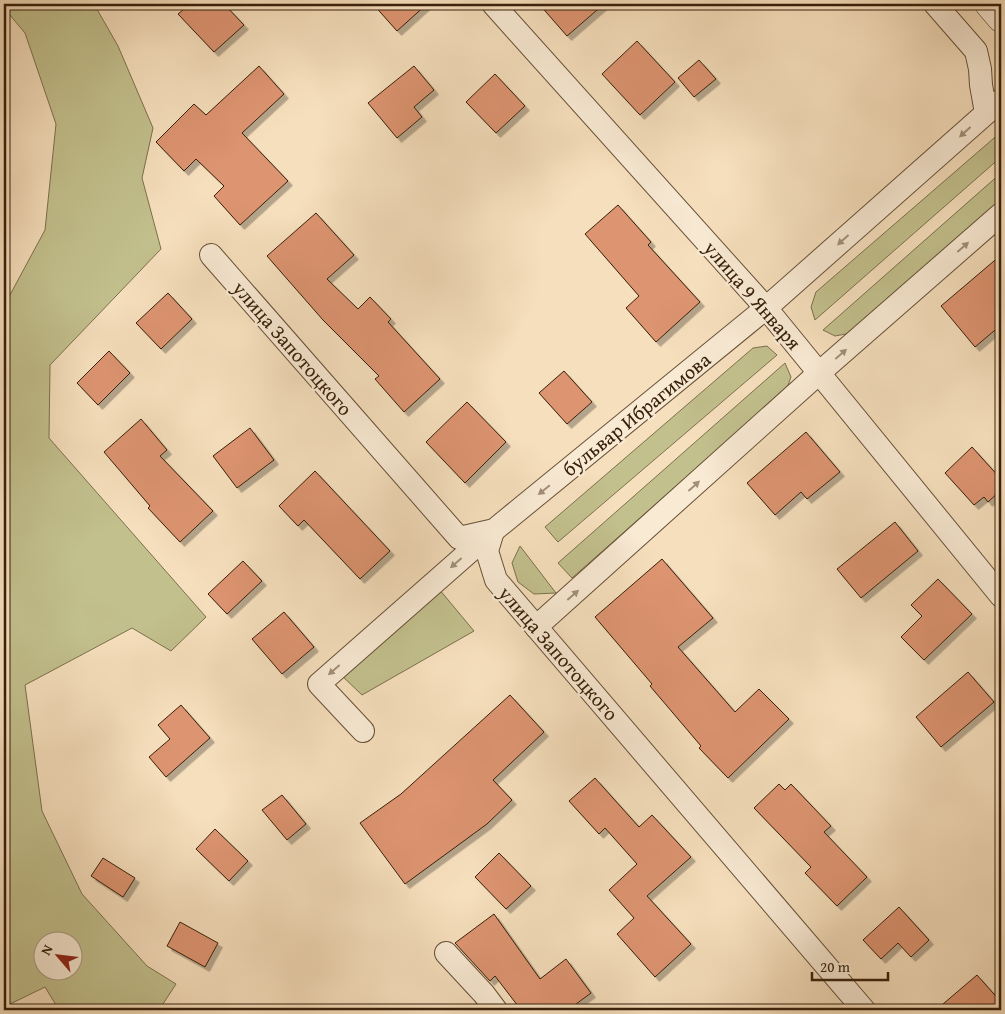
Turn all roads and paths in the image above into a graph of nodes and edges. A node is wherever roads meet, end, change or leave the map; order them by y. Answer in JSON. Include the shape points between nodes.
{"nodes":[{"id":1,"x":493,"y":4,"type":"edge"},
{"id":2,"x":935,"y":4,"type":"edge"},
{"id":3,"x":989,"y":4,"type":"edge"},
{"id":4,"x":1001,"y":18,"type":"edge"},
{"id":5,"x":993,"y":106,"type":"edge"},
{"id":6,"x":1001,"y":214,"type":"edge"},
{"id":7,"x":211,"y":254,"type":"dead end"},
{"id":8,"x":766,"y":308,"type":"junction"},
{"id":9,"x":819,"y":373,"type":"junction"},
{"id":10,"x":493,"y":531,"type":"junction"},
{"id":11,"x":1001,"y":596,"type":"edge"},
{"id":12,"x":536,"y":627,"type":"junction"},
{"id":13,"x":363,"y":732,"type":"dead end"},
{"id":14,"x":446,"y":953,"type":"dead end"},
{"id":15,"x":496,"y":1010,"type":"edge"},
{"id":16,"x":864,"y":1010,"type":"edge"}],
"edges":[{"from":1,"to":8,"type":"street","name":"улица 9 Января"},
{"from":2,"to":5,"type":"street","via":[[976,51],[981,84]]},
{"from":3,"to":4,"type":"street"},
{"from":5,"to":8,"type":"street","name":"бульвар Ибрагимова","one_way":true},
{"from":9,"to":6,"type":"street","one_way":true},
{"from":7,"to":10,"type":"street","name":"улица Запотоцкого","via":[[459,538]]},
{"from":8,"to":9,"type":"street","name":"улица 9 Января"},
{"from":8,"to":10,"type":"street","name":"бульвар Ибрагимова","one_way":true},
{"from":9,"to":11,"type":"street","name":"улица 9 Января"},
{"from":12,"to":9,"type":"street","one_way":true},
{"from":10,"to":12,"type":"street","name":"улица Запотоцкого","via":[[487,551],[496,580]]},
{"from":10,"to":13,"type":"street","name":"бульвар Ибрагимова","one_way":true,"via":[[319,684]]},
{"from":12,"to":16,"type":"street","name":"улица Запотоцкого"},
{"from":14,"to":15,"type":"street"}]}
